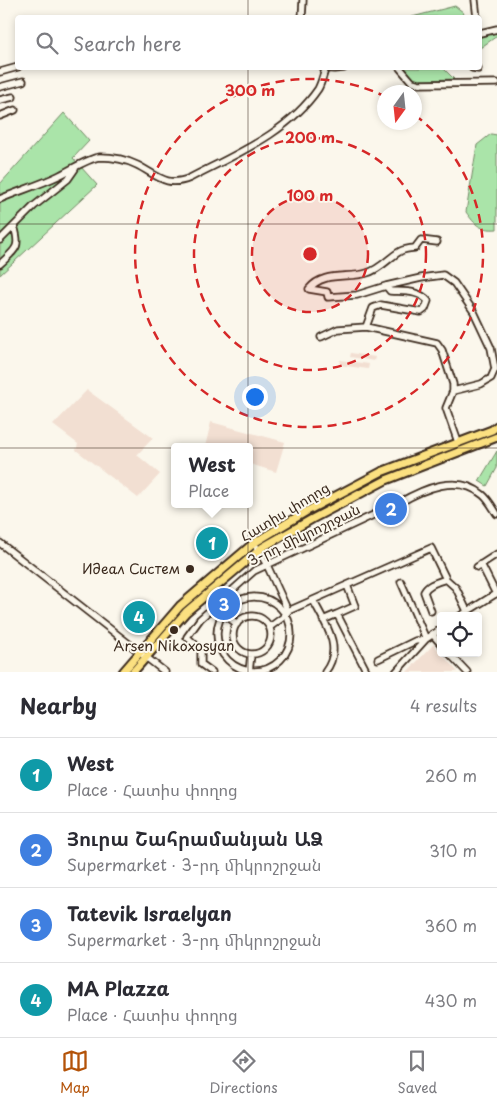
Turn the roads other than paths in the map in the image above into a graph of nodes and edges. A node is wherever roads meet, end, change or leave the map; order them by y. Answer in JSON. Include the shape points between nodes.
{"nodes":[{"id":1,"x":303,"y":0,"type":"edge"},
{"id":2,"x":475,"y":0,"type":"edge"},
{"id":3,"x":302,"y":15,"type":"edge"},
{"id":4,"x":477,"y":15,"type":"edge"},
{"id":5,"x":497,"y":29,"type":"edge"},
{"id":6,"x":482,"y":33,"type":"edge"},
{"id":7,"x":15,"y":68,"type":"edge"},
{"id":8,"x":324,"y":70,"type":"edge"},
{"id":9,"x":402,"y":70,"type":"edge"},
{"id":10,"x":0,"y":72,"type":"edge"},
{"id":11,"x":23,"y":81,"type":"dead end"},
{"id":12,"x":497,"y":83,"type":"edge"},
{"id":13,"x":0,"y":87,"type":"edge"},
{"id":14,"x":13,"y":97,"type":"dead end"},
{"id":15,"x":0,"y":100,"type":"edge"},
{"id":16,"x":15,"y":110,"type":"dead end"},
{"id":17,"x":0,"y":116,"type":"edge"},
{"id":18,"x":76,"y":167,"type":"junction"},
{"id":19,"x":0,"y":199,"type":"edge"},
{"id":20,"x":14,"y":226,"type":"junction"},
{"id":21,"x":0,"y":240,"type":"edge"},
{"id":22,"x":437,"y":242,"type":"dead end"},
{"id":23,"x":0,"y":264,"type":"edge"},
{"id":24,"x":386,"y":286,"type":"junction"},
{"id":25,"x":366,"y":327,"type":"junction"},
{"id":26,"x":321,"y":337,"type":"dead end"},
{"id":27,"x":453,"y":391,"type":"junction"},
{"id":28,"x":497,"y":426,"type":"edge"},
{"id":29,"x":497,"y":437,"type":"edge"},
{"id":30,"x":458,"y":442,"type":"junction"},
{"id":31,"x":497,"y":514,"type":"edge"},
{"id":32,"x":0,"y":543,"type":"edge"},
{"id":33,"x":254,"y":543,"type":"junction"},
{"id":34,"x":259,"y":550,"type":"junction"},
{"id":35,"x":497,"y":554,"type":"edge"},
{"id":36,"x":267,"y":565,"type":"junction"},
{"id":37,"x":446,"y":579,"type":"junction"},
{"id":38,"x":401,"y":582,"type":"dead end"},
{"id":39,"x":347,"y":585,"type":"junction"},
{"id":40,"x":497,"y":593,"type":"edge"},
{"id":41,"x":313,"y":600,"type":"junction"},
{"id":42,"x":214,"y":606,"type":"junction"},
{"id":43,"x":431,"y":610,"type":"dead end"},
{"id":44,"x":467,"y":611,"type":"joint"},
{"id":45,"x":223,"y":613,"type":"junction"},
{"id":46,"x":287,"y":613,"type":"junction"},
{"id":47,"x":337,"y":614,"type":"junction"},
{"id":48,"x":324,"y":620,"type":"junction"},
{"id":49,"x":237,"y":624,"type":"junction"},
{"id":50,"x":270,"y":627,"type":"junction"},
{"id":51,"x":437,"y":631,"type":"edge"},
{"id":52,"x":432,"y":634,"type":"junction"},
{"id":53,"x":426,"y":639,"type":"junction"},
{"id":54,"x":437,"y":640,"type":"edge"},
{"id":55,"x":139,"y":652,"type":"junction"},
{"id":56,"x":251,"y":654,"type":"junction"},
{"id":57,"x":145,"y":657,"type":"junction"},
{"id":58,"x":453,"y":657,"type":"edge"},
{"id":59,"x":378,"y":659,"type":"dead end"},
{"id":60,"x":264,"y":671,"type":"edge"},
{"id":61,"x":123,"y":672,"type":"edge"},
{"id":62,"x":133,"y":672,"type":"edge"},
{"id":63,"x":165,"y":672,"type":"edge"},
{"id":64,"x":212,"y":672,"type":"edge"},
{"id":65,"x":249,"y":672,"type":"edge"},
{"id":66,"x":325,"y":672,"type":"edge"},
{"id":67,"x":367,"y":672,"type":"edge"},
{"id":68,"x":396,"y":672,"type":"edge"},
{"id":69,"x":466,"y":672,"type":"edge"}],
"edges":[{"from":1,"to":3,"type":"street"},
{"from":2,"to":4,"type":"street"},
{"from":5,"to":6,"type":"street"},
{"from":7,"to":10,"type":"street"},
{"from":8,"to":18,"type":"street","via":[[317,90],[287,123],[190,178],[165,181],[118,157],[96,158]]},
{"from":9,"to":12,"type":"street","via":[[412,82],[419,84]]},
{"from":11,"to":13,"type":"street"},
{"from":14,"to":15,"type":"street"},
{"from":16,"to":17,"type":"street"},
{"from":18,"to":19,"type":"street"},
{"from":18,"to":20,"type":"street","via":[[68,179]]},
{"from":20,"to":21,"type":"street"},
{"from":20,"to":23,"type":"street","via":[[18,244]]},
{"from":22,"to":24,"type":"street","via":[[421,240],[415,248],[401,250],[371,272],[358,276],[324,277],[309,289],[328,292],[328,297],[357,295]]},
{"from":24,"to":25,"type":"street","via":[[390,291],[423,295],[428,300],[425,309],[420,312],[381,305],[373,308]]},
{"from":24,"to":27,"type":"street","via":[[443,275],[454,283],[474,312],[491,348],[495,368],[491,378],[481,384]]},
{"from":25,"to":26,"type":"street","via":[[338,329]]},
{"from":25,"to":27,"type":"street","via":[[437,343],[442,350]]},
{"from":27,"to":30,"type":"street","via":[[446,408]]},
{"from":28,"to":30,"type":"main road","name":"Հատիս փողոց"},
{"from":29,"to":34,"type":"main road","name":"Հատիս փողոց","via":[[386,480]]},
{"from":30,"to":33,"type":"main road","name":"Հատիս փողոց","via":[[365,480]]},
{"from":31,"to":36,"type":"street","name":"3-րդ միկրոշրջան","via":[[484,496],[474,489],[437,485]]},
{"from":32,"to":55,"type":"street"},
{"from":33,"to":34,"type":"street"},
{"from":33,"to":55,"type":"main road","name":"Հատիս փողոց","via":[[180,606]]},
{"from":34,"to":36,"type":"street"},
{"from":34,"to":57,"type":"main road","name":"Հատիս փողոց","via":[[186,612]]},
{"from":35,"to":40,"type":"street","via":[[479,565]]},
{"from":36,"to":42,"type":"street","name":"3-րդ միկրոշրջան"},
{"from":36,"to":46,"type":"street"},
{"from":37,"to":39,"type":"street","via":[[430,548]]},
{"from":37,"to":43,"type":"street","via":[[434,583],[424,592]]},
{"from":37,"to":44,"type":"street","via":[[456,588]]},
{"from":38,"to":53,"type":"street"},
{"from":39,"to":41,"type":"street"},
{"from":39,"to":47,"type":"street","via":[[355,606]]},
{"from":40,"to":44,"type":"street"},
{"from":41,"to":46,"type":"street"},
{"from":41,"to":48,"type":"street"},
{"from":42,"to":45,"type":"street"},
{"from":42,"to":64,"type":"street","name":"3-րդ միկրոշրջան","via":[[187,638],[201,650],[201,664]]},
{"from":45,"to":46,"type":"street","via":[[237,601],[255,596],[273,602]]},
{"from":45,"to":49,"type":"street"},
{"from":45,"to":65,"type":"street","via":[[217,631],[218,648],[227,660]]},
{"from":46,"to":50,"type":"street"},
{"from":46,"to":60,"type":"street","via":[[290,628],[288,650],[279,663]]},
{"from":47,"to":48,"type":"street"},
{"from":47,"to":67,"type":"street"},
{"from":48,"to":66,"type":"street","via":[[334,645],[334,656]]},
{"from":49,"to":50,"type":"street","via":[[245,617],[256,616]]},
{"from":49,"to":56,"type":"street","via":[[232,635],[235,644],[239,650]]},
{"from":50,"to":56,"type":"street","via":[[272,637],[268,648]]},
{"from":51,"to":52,"type":"street"},
{"from":52,"to":53,"type":"street"},
{"from":52,"to":54,"type":"street"},
{"from":53,"to":59,"type":"street"},
{"from":53,"to":68,"type":"street"},
{"from":55,"to":57,"type":"street"},
{"from":55,"to":61,"type":"main road","name":"Հատիս փողոց"},
{"from":56,"to":65,"type":"street"},
{"from":57,"to":62,"type":"main road","name":"Հատիս փողոց"},
{"from":57,"to":63,"type":"street"},
{"from":58,"to":69,"type":"street"},
{"from":60,"to":65,"type":"street"}]}
